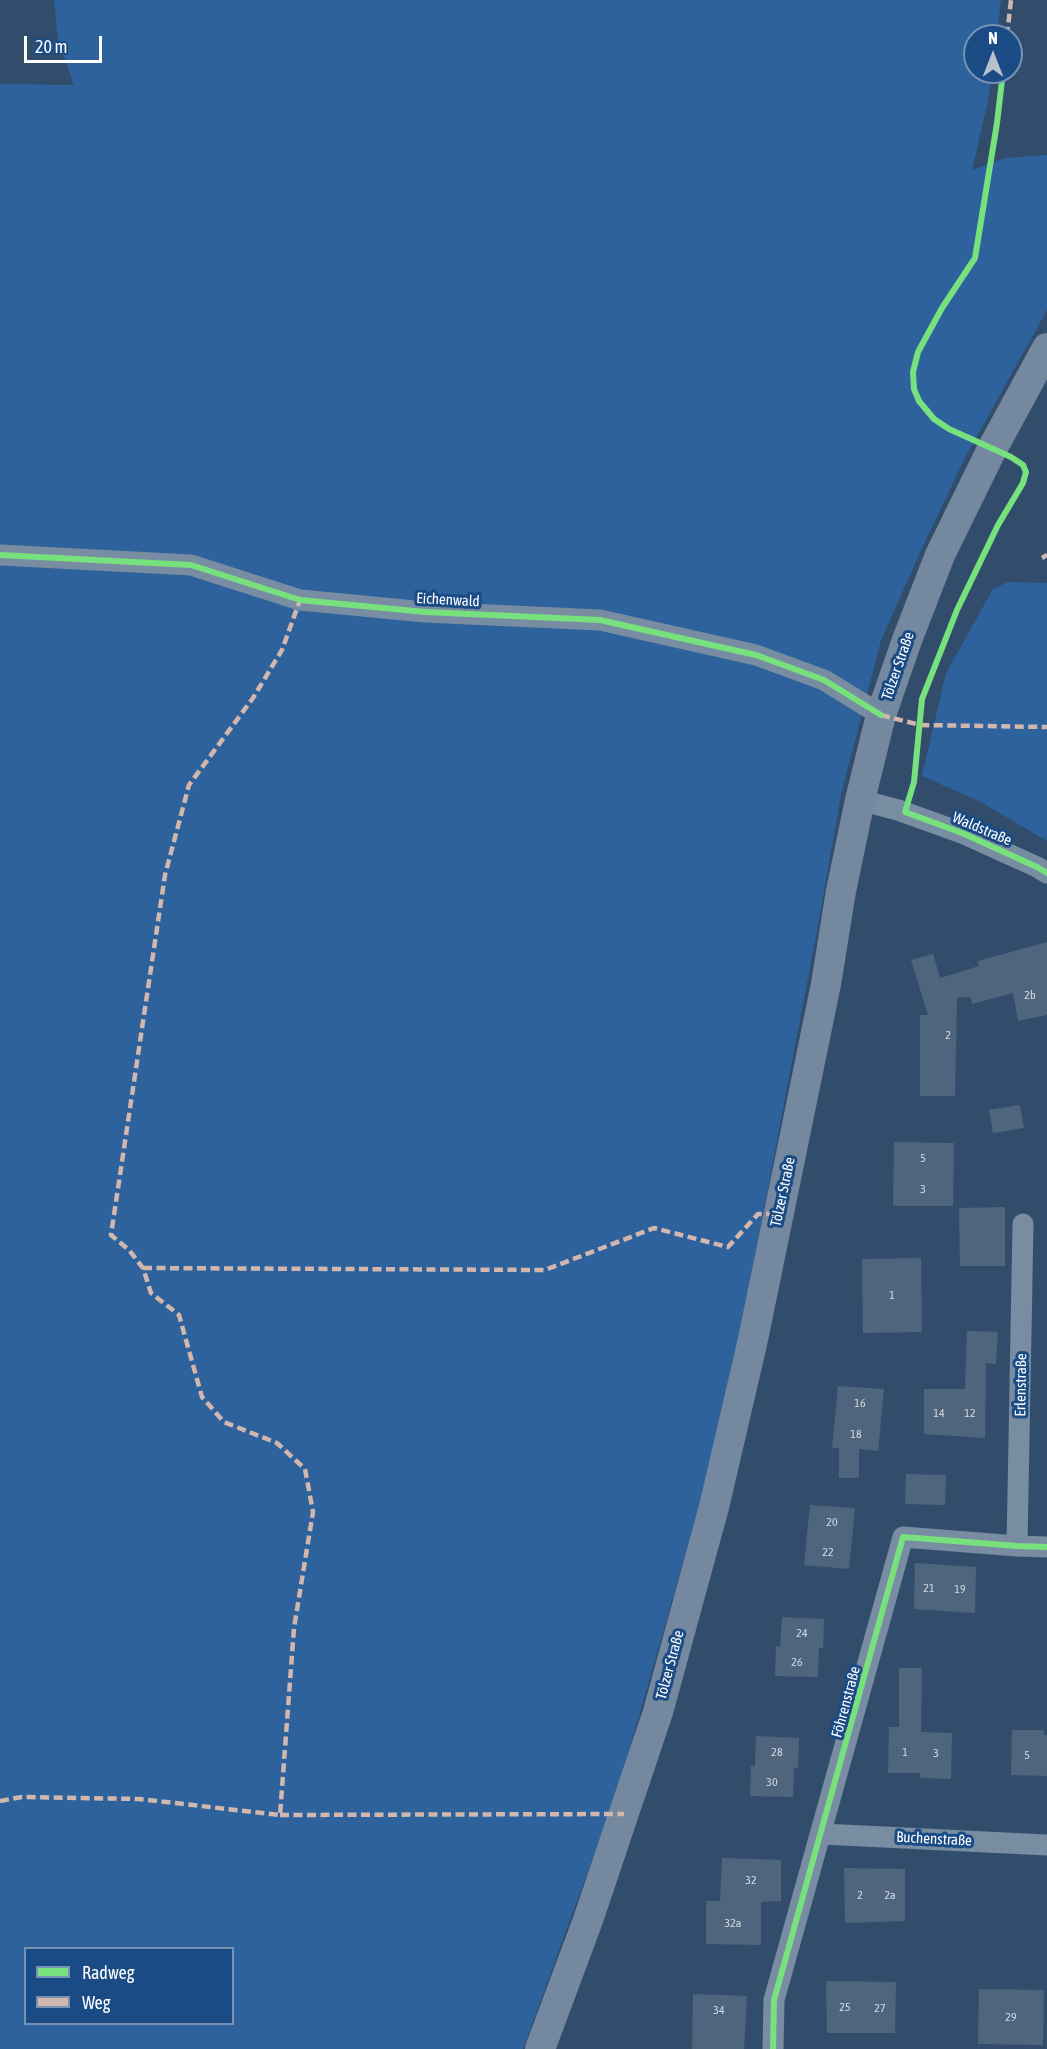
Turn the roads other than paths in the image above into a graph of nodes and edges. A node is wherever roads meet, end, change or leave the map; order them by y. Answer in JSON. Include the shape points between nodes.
{"nodes":[{"id":1,"x":1047,"y":348,"type":"edge"},
{"id":2,"x":0,"y":555,"type":"edge"},
{"id":3,"x":881,"y":715,"type":"junction"},
{"id":4,"x":860,"y":800,"type":"junction"},
{"id":5,"x":1047,"y":873,"type":"edge"},
{"id":6,"x":1023,"y":1224,"type":"dead end"},
{"id":7,"x":1017,"y":1546,"type":"junction"},
{"id":8,"x":1047,"y":1547,"type":"edge"},
{"id":9,"x":822,"y":1834,"type":"junction"},
{"id":10,"x":1047,"y":1845,"type":"edge"},
{"id":11,"x":540,"y":2049,"type":"edge"},
{"id":12,"x":773,"y":2049,"type":"edge"}],
"edges":[{"from":1,"to":3,"type":"main road","name":"Tölzer Straße","via":[[940,555]]},
{"from":2,"to":3,"type":"street","name":"Eichenwald","via":[[191,565],[300,600],[425,612],[600,620],[756,655],[824,680]]},
{"from":3,"to":4,"type":"main road","name":"Tölzer Straße"},
{"from":4,"to":5,"type":"street","name":"Waldstraße","via":[[962,833]]},
{"from":4,"to":11,"type":"main road","name":"Tölzer Straße","via":[[824,995],[714,1507],[658,1712],[592,1910]]},
{"from":6,"to":7,"type":"street","name":"Erlenstraße"},
{"from":7,"to":8,"type":"street","name":"Föhrenstraße"},
{"from":7,"to":9,"type":"street","name":"Föhrenstraße","via":[[903,1537]]},
{"from":9,"to":10,"type":"street","name":"Buchenstraße"},
{"from":9,"to":12,"type":"street","name":"Föhrenstraße","via":[[774,2000]]}]}
